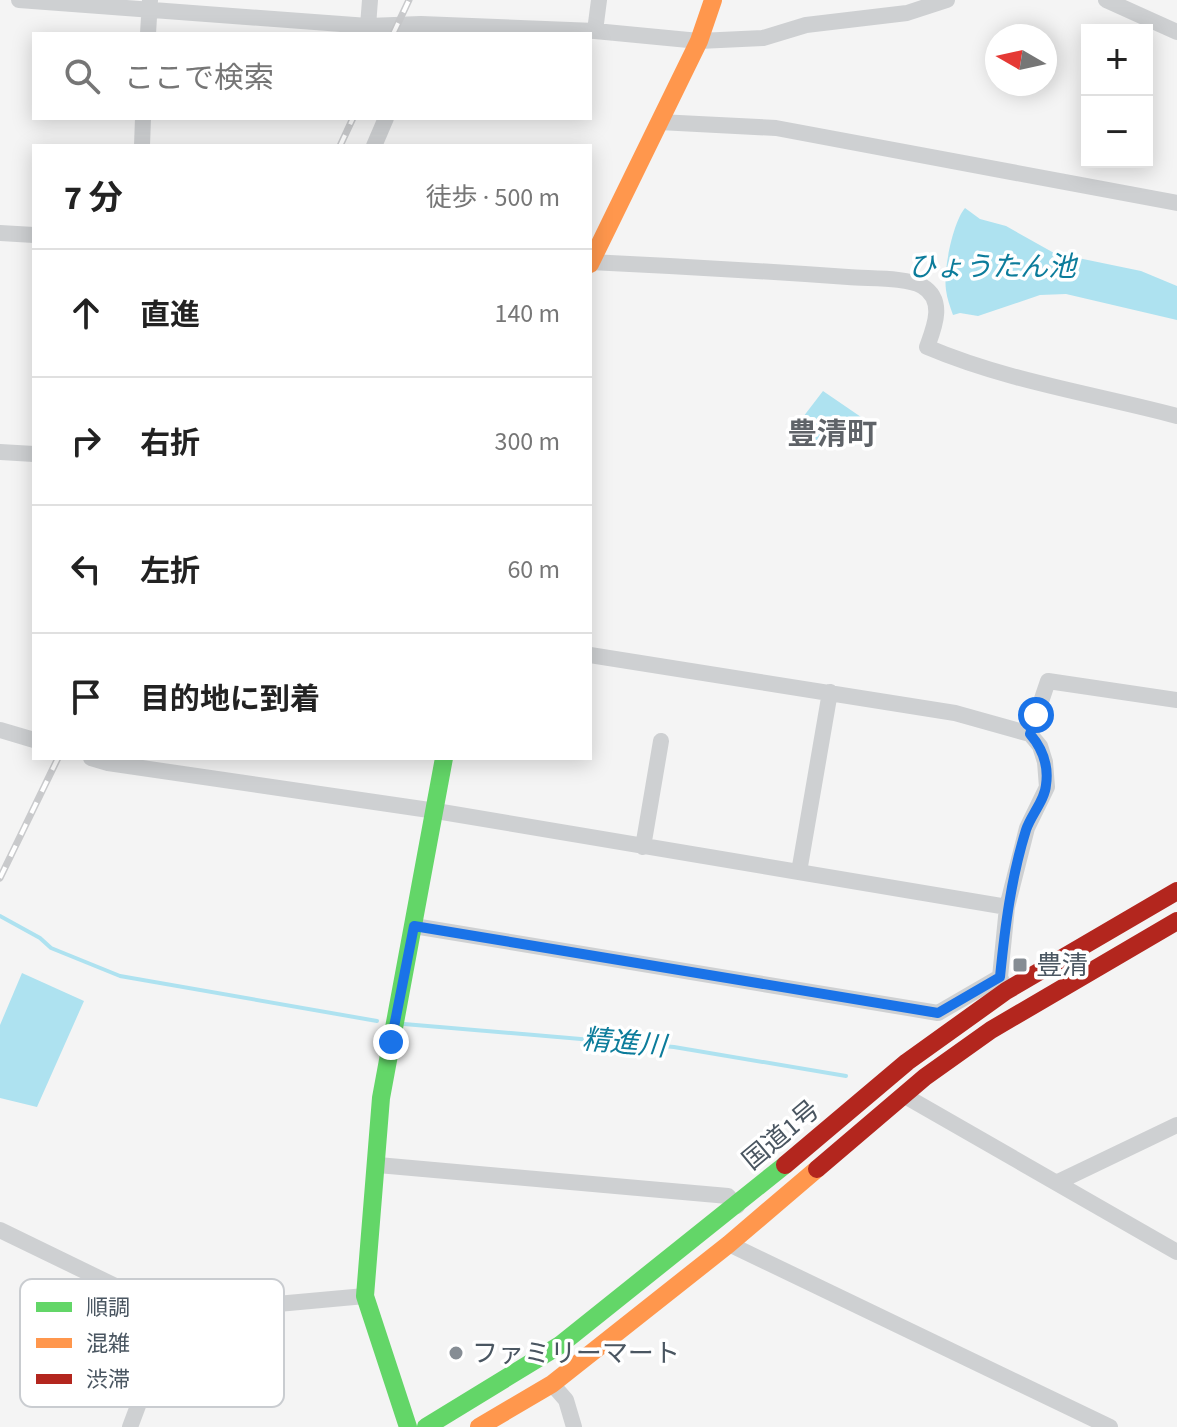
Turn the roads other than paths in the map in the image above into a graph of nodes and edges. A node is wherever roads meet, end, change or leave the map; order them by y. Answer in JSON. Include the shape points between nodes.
{"nodes":[{"id":1,"x":19,"y":0,"type":"edge"},
{"id":2,"x":370,"y":0,"type":"edge"},
{"id":3,"x":599,"y":0,"type":"edge"},
{"id":4,"x":713,"y":0,"type":"edge"},
{"id":5,"x":947,"y":0,"type":"edge"},
{"id":6,"x":1106,"y":0,"type":"edge"},
{"id":7,"x":150,"y":5,"type":"edge"},
{"id":8,"x":368,"y":26,"type":"junction"},
{"id":9,"x":419,"y":29,"type":"edge"},
{"id":10,"x":595,"y":31,"type":"junction"},
{"id":11,"x":148,"y":32,"type":"edge"},
{"id":12,"x":1177,"y":32,"type":"edge"},
{"id":13,"x":699,"y":41,"type":"junction"},
{"id":14,"x":143,"y":120,"type":"edge"},
{"id":15,"x":385,"y":120,"type":"edge"},
{"id":16,"x":659,"y":122,"type":"junction"},
{"id":17,"x":142,"y":144,"type":"edge"},
{"id":18,"x":375,"y":144,"type":"edge"},
{"id":19,"x":1177,"y":203,"type":"edge"},
{"id":20,"x":0,"y":233,"type":"edge"},
{"id":21,"x":32,"y":235,"type":"edge"},
{"id":22,"x":592,"y":259,"type":"edge"},
{"id":23,"x":592,"y":263,"type":"edge"},
{"id":24,"x":1177,"y":416,"type":"edge"},
{"id":25,"x":0,"y":452,"type":"edge"},
{"id":26,"x":32,"y":454,"type":"edge"},
{"id":27,"x":592,"y":655,"type":"edge"},
{"id":28,"x":830,"y":692,"type":"junction"},
{"id":29,"x":1177,"y":700,"type":"edge"},
{"id":30,"x":0,"y":730,"type":"edge"},
{"id":31,"x":1030,"y":734,"type":"junction"},
{"id":32,"x":32,"y":739,"type":"edge"},
{"id":33,"x":661,"y":741,"type":"dead end"},
{"id":34,"x":444,"y":760,"type":"edge"},
{"id":35,"x":110,"y":761,"type":"edge"},
{"id":36,"x":436,"y":811,"type":"junction"},
{"id":37,"x":643,"y":847,"type":"junction"},
{"id":38,"x":799,"y":872,"type":"junction"},
{"id":39,"x":1177,"y":891,"type":"edge"},
{"id":40,"x":1007,"y":907,"type":"junction"},
{"id":41,"x":1177,"y":921,"type":"edge"},
{"id":42,"x":414,"y":926,"type":"junction"},
{"id":43,"x":1003,"y":984,"type":"junction"},
{"id":44,"x":905,"y":1096,"type":"junction"},
{"id":45,"x":1177,"y":1125,"type":"edge"},
{"id":46,"x":378,"y":1165,"type":"junction"},
{"id":47,"x":1058,"y":1182,"type":"junction"},
{"id":48,"x":737,"y":1206,"type":"junction"},
{"id":49,"x":0,"y":1230,"type":"edge"},
{"id":50,"x":729,"y":1244,"type":"junction"},
{"id":51,"x":1177,"y":1252,"type":"edge"},
{"id":52,"x":101,"y":1279,"type":"edge"},
{"id":53,"x":365,"y":1296,"type":"junction"},
{"id":54,"x":284,"y":1303,"type":"edge"},
{"id":55,"x":552,"y":1384,"type":"junction"},
{"id":56,"x":138,"y":1407,"type":"edge"},
{"id":57,"x":130,"y":1427,"type":"edge"},
{"id":58,"x":408,"y":1427,"type":"edge"},
{"id":59,"x":426,"y":1427,"type":"edge"},
{"id":60,"x":479,"y":1427,"type":"edge"},
{"id":61,"x":574,"y":1427,"type":"edge"},
{"id":62,"x":1110,"y":1427,"type":"edge"}],
"edges":[{"from":1,"to":7,"type":"street"},
{"from":2,"to":8,"type":"street"},
{"from":3,"to":10,"type":"street"},
{"from":4,"to":13,"type":"main road"},
{"from":5,"to":13,"type":"street","via":[[907,13],[806,25],[763,38]]},
{"from":6,"to":12,"type":"street"},
{"from":7,"to":8,"type":"street"},
{"from":7,"to":11,"type":"street"},
{"from":8,"to":9,"type":"street"},
{"from":9,"to":10,"type":"street"},
{"from":10,"to":13,"type":"street"},
{"from":13,"to":16,"type":"main road"},
{"from":14,"to":17,"type":"street"},
{"from":15,"to":18,"type":"street"},
{"from":16,"to":19,"type":"street","via":[[776,128]]},
{"from":16,"to":22,"type":"main road"},
{"from":20,"to":21,"type":"street"},
{"from":23,"to":24,"type":"street","via":[[922,286],[935,301],[937,317],[927,347],[1027,380]]},
{"from":25,"to":26,"type":"street"},
{"from":27,"to":28,"type":"street"},
{"from":28,"to":31,"type":"street","via":[[955,713]]},
{"from":28,"to":38,"type":"street"},
{"from":29,"to":31,"type":"street","via":[[1048,681]]},
{"from":30,"to":32,"type":"street"},
{"from":31,"to":40,"type":"street","via":[[1040,746],[1047,787],[1027,828]]},
{"from":33,"to":37,"type":"street"},
{"from":34,"to":36,"type":"main road"},
{"from":35,"to":36,"type":"street"},
{"from":36,"to":37,"type":"street"},
{"from":36,"to":42,"type":"main road"},
{"from":37,"to":38,"type":"street"},
{"from":38,"to":40,"type":"street"},
{"from":39,"to":43,"type":"main road","name":"国道1号"},
{"from":40,"to":43,"type":"street"},
{"from":41,"to":44,"type":"main road","name":"国道1号","via":[[991,1030]]},
{"from":42,"to":43,"type":"street","via":[[938,1013]]},
{"from":42,"to":46,"type":"main road","via":[[381,1098]]},
{"from":43,"to":48,"type":"main road","name":"国道1号"},
{"from":44,"to":47,"type":"street"},
{"from":44,"to":50,"type":"main road","name":"国道1号"},
{"from":45,"to":47,"type":"street"},
{"from":46,"to":48,"type":"street","via":[[728,1196]]},
{"from":46,"to":53,"type":"main road"},
{"from":47,"to":51,"type":"street"},
{"from":48,"to":59,"type":"main road","name":"国道1号","via":[[560,1345]]},
{"from":49,"to":52,"type":"street"},
{"from":50,"to":55,"type":"main road","name":"国道1号"},
{"from":50,"to":62,"type":"street"},
{"from":53,"to":54,"type":"street"},
{"from":53,"to":58,"type":"main road"},
{"from":55,"to":60,"type":"main road","name":"国道1号"},
{"from":55,"to":61,"type":"street","via":[[566,1400]]},
{"from":56,"to":57,"type":"street"}]}
